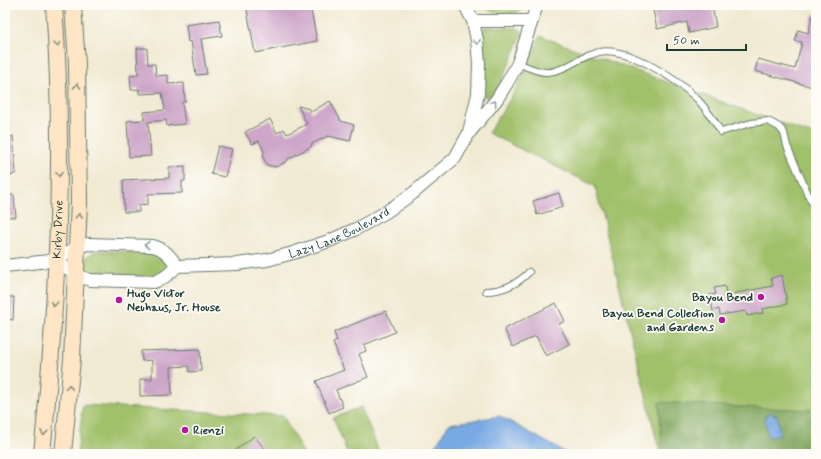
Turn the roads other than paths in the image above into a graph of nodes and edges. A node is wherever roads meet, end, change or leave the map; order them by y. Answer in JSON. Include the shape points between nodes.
{"nodes":[{"id":1,"x":54,"y":5,"type":"edge"},
{"id":2,"x":73,"y":5,"type":"edge"},
{"id":3,"x":465,"y":5,"type":"edge"},
{"id":4,"x":537,"y":5,"type":"edge"},
{"id":5,"x":473,"y":21,"type":"junction"},
{"id":6,"x":532,"y":21,"type":"junction"},
{"id":7,"x":518,"y":62,"type":"junction"},
{"id":8,"x":469,"y":133,"type":"junction"},
{"id":9,"x":816,"y":208,"type":"edge"},
{"id":10,"x":77,"y":246,"type":"junction"},
{"id":11,"x":57,"y":260,"type":"junction"},
{"id":12,"x":5,"y":266,"type":"edge"},
{"id":13,"x":177,"y":266,"type":"junction"},
{"id":14,"x":529,"y":272,"type":"dead end"},
{"id":15,"x":76,"y":275,"type":"junction"},
{"id":16,"x":486,"y":291,"type":"dead end"},
{"id":17,"x":42,"y":454,"type":"edge"},
{"id":18,"x":63,"y":454,"type":"edge"}],
"edges":[{"from":1,"to":11,"type":"main road","name":"Kirby Drive","one_way":true,"via":[[58,65]]},
{"from":10,"to":2,"type":"main road","name":"Kirby Drive","one_way":true,"via":[[77,64]]},
{"from":3,"to":5,"type":"street","name":"Lazy Lane Boulevard"},
{"from":4,"to":6,"type":"street","name":"Lazy Lane Boulevard"},
{"from":5,"to":6,"type":"street"},
{"from":5,"to":8,"type":"street","name":"Lazy Lane Boulevard","one_way":true,"via":[[479,71],[478,94]]},
{"from":6,"to":7,"type":"street","name":"Lazy Lane Boulevard"},
{"from":8,"to":7,"type":"street","name":"Lazy Lane Boulevard","one_way":true,"via":[[496,99]]},
{"from":7,"to":9,"type":"lane","via":[[547,73],[563,69],[599,52],[614,51],[639,60],[683,86],[709,113],[721,132],[768,121],[784,133],[787,146]]},
{"from":8,"to":13,"type":"street","name":"Lazy Lane Boulevard","via":[[455,158],[412,194],[356,229],[329,241],[268,260]]},
{"from":10,"to":11,"type":"street"},
{"from":13,"to":10,"type":"street","one_way":true,"via":[[167,253],[153,246]]},
{"from":10,"to":15,"type":"main road","name":"Kirby Drive"},
{"from":11,"to":12,"type":"street"},
{"from":11,"to":15,"type":"street"},
{"from":11,"to":17,"type":"main road","name":"Kirby Drive","one_way":true,"via":[[52,356]]},
{"from":13,"to":15,"type":"street","via":[[169,275],[154,282],[90,280]]},
{"from":14,"to":16,"type":"lane","via":[[522,280],[497,291]]},
{"from":18,"to":15,"type":"main road","name":"Kirby Drive","one_way":true,"via":[[72,359]]}]}
